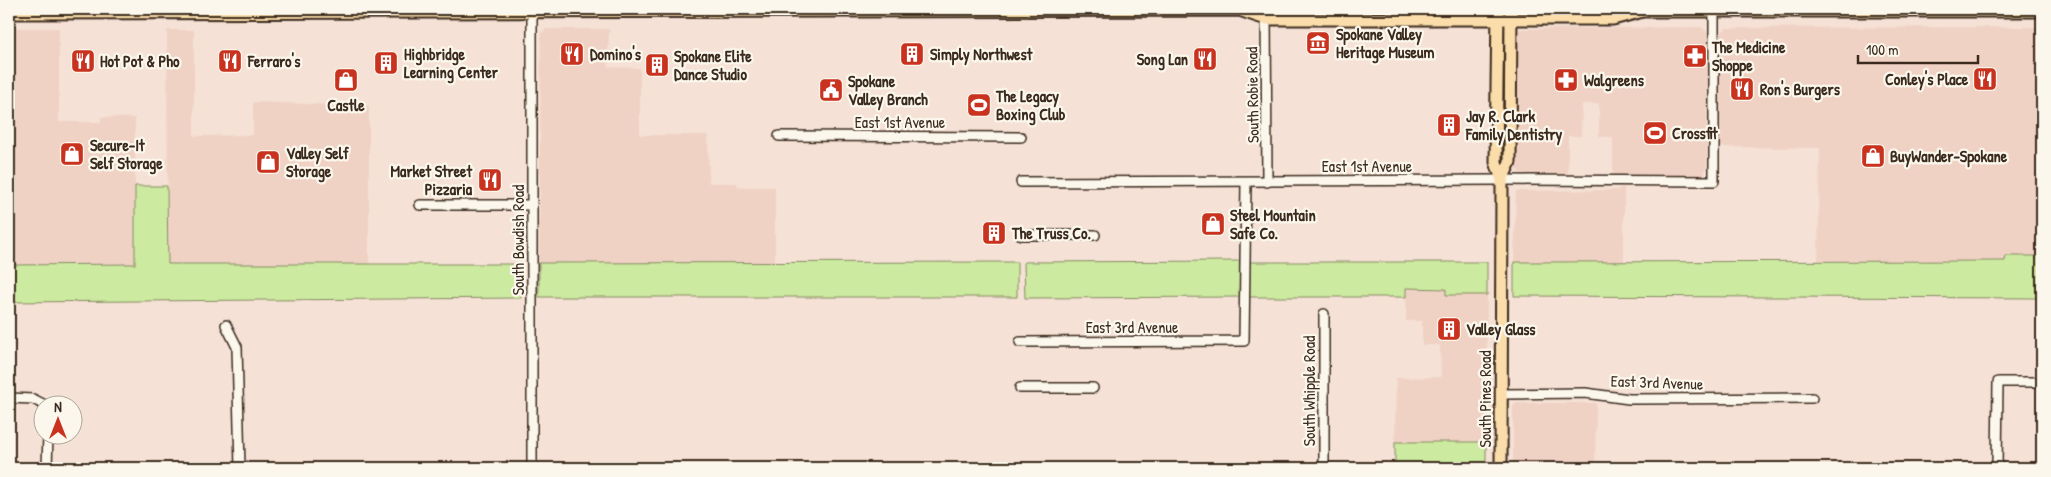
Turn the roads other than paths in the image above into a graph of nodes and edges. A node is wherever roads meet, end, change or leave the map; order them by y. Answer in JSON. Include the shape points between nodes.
{"nodes":[{"id":1,"x":288,"y":10,"type":"edge"},
{"id":2,"x":532,"y":10,"type":"edge"},
{"id":3,"x":1139,"y":10,"type":"edge"},
{"id":4,"x":1241,"y":10,"type":"edge"},
{"id":5,"x":1640,"y":10,"type":"edge"},
{"id":6,"x":1714,"y":10,"type":"junction"},
{"id":7,"x":1748,"y":10,"type":"edge"},
{"id":8,"x":128,"y":11,"type":"edge"},
{"id":9,"x":2042,"y":11,"type":"edge"},
{"id":10,"x":9,"y":13,"type":"edge"},
{"id":11,"x":1266,"y":14,"type":"edge"},
{"id":12,"x":1498,"y":14,"type":"edge"},
{"id":13,"x":1511,"y":14,"type":"edge"},
{"id":14,"x":779,"y":136,"type":"dead end"},
{"id":15,"x":1022,"y":137,"type":"dead end"},
{"id":16,"x":1502,"y":180,"type":"junction"},
{"id":17,"x":1021,"y":182,"type":"dead end"},
{"id":18,"x":1246,"y":182,"type":"junction"},
{"id":19,"x":1267,"y":182,"type":"junction"},
{"id":20,"x":420,"y":205,"type":"dead end"},
{"id":21,"x":532,"y":205,"type":"junction"},
{"id":22,"x":1021,"y":235,"type":"dead end"},
{"id":23,"x":1095,"y":235,"type":"dead end"},
{"id":24,"x":1324,"y":314,"type":"dead end"},
{"id":25,"x":226,"y":324,"type":"dead end"},
{"id":26,"x":1020,"y":342,"type":"dead end"},
{"id":27,"x":2042,"y":382,"type":"edge"},
{"id":28,"x":1020,"y":388,"type":"dead end"},
{"id":29,"x":1093,"y":388,"type":"dead end"},
{"id":30,"x":1501,"y":394,"type":"junction"},
{"id":31,"x":9,"y":398,"type":"edge"},
{"id":32,"x":1812,"y":398,"type":"dead end"},
{"id":33,"x":32,"y":399,"type":"edge"},
{"id":34,"x":48,"y":444,"type":"edge"},
{"id":35,"x":47,"y":468,"type":"edge"},
{"id":36,"x":240,"y":468,"type":"edge"},
{"id":37,"x":532,"y":468,"type":"edge"},
{"id":38,"x":1324,"y":468,"type":"edge"},
{"id":39,"x":1501,"y":468,"type":"edge"},
{"id":40,"x":1997,"y":468,"type":"edge"}],
"edges":[{"from":1,"to":2,"type":"main road"},
{"from":1,"to":8,"type":"main road"},
{"from":2,"to":3,"type":"main road"},
{"from":2,"to":21,"type":"street","name":"South Bowdish Road"},
{"from":3,"to":4,"type":"main road"},
{"from":4,"to":11,"type":"main road"},
{"from":5,"to":6,"type":"main road"},
{"from":5,"to":13,"type":"main road","via":[[1613,19]]},
{"from":6,"to":7,"type":"main road"},
{"from":6,"to":16,"type":"street","name":"East 1st Avenue","via":[[1714,182]]},
{"from":7,"to":9,"type":"main road"},
{"from":8,"to":10,"type":"main road"},
{"from":11,"to":12,"type":"main road"},
{"from":11,"to":19,"type":"street","name":"South Robie Road"},
{"from":12,"to":13,"type":"main road"},
{"from":12,"to":16,"type":"main road","name":"South Pines Road","via":[[1496,162]]},
{"from":13,"to":16,"type":"main road","name":"South Pines Road","via":[[1510,162]]},
{"from":14,"to":15,"type":"street","name":"East 1st Avenue"},
{"from":16,"to":19,"type":"street","name":"East 1st Avenue"},
{"from":16,"to":30,"type":"main road","name":"South Pines Road"},
{"from":17,"to":18,"type":"street","name":"East 1st Avenue"},
{"from":18,"to":19,"type":"street","name":"East 1st Avenue"},
{"from":18,"to":26,"type":"street","name":"East 3rd Avenue","via":[[1244,341]]},
{"from":20,"to":21,"type":"street"},
{"from":21,"to":37,"type":"street","name":"South Bowdish Road"},
{"from":22,"to":23,"type":"street"},
{"from":24,"to":38,"type":"street","name":"South Whipple Road"},
{"from":25,"to":36,"type":"street","via":[[237,347]]},
{"from":27,"to":40,"type":"street","via":[[1998,382]]},
{"from":28,"to":29,"type":"street"},
{"from":30,"to":32,"type":"street","name":"East 3rd Avenue","via":[[1585,393],[1629,400]]},
{"from":30,"to":39,"type":"main road","name":"South Pines Road"},
{"from":31,"to":33,"type":"street"},
{"from":34,"to":35,"type":"street"}]}
